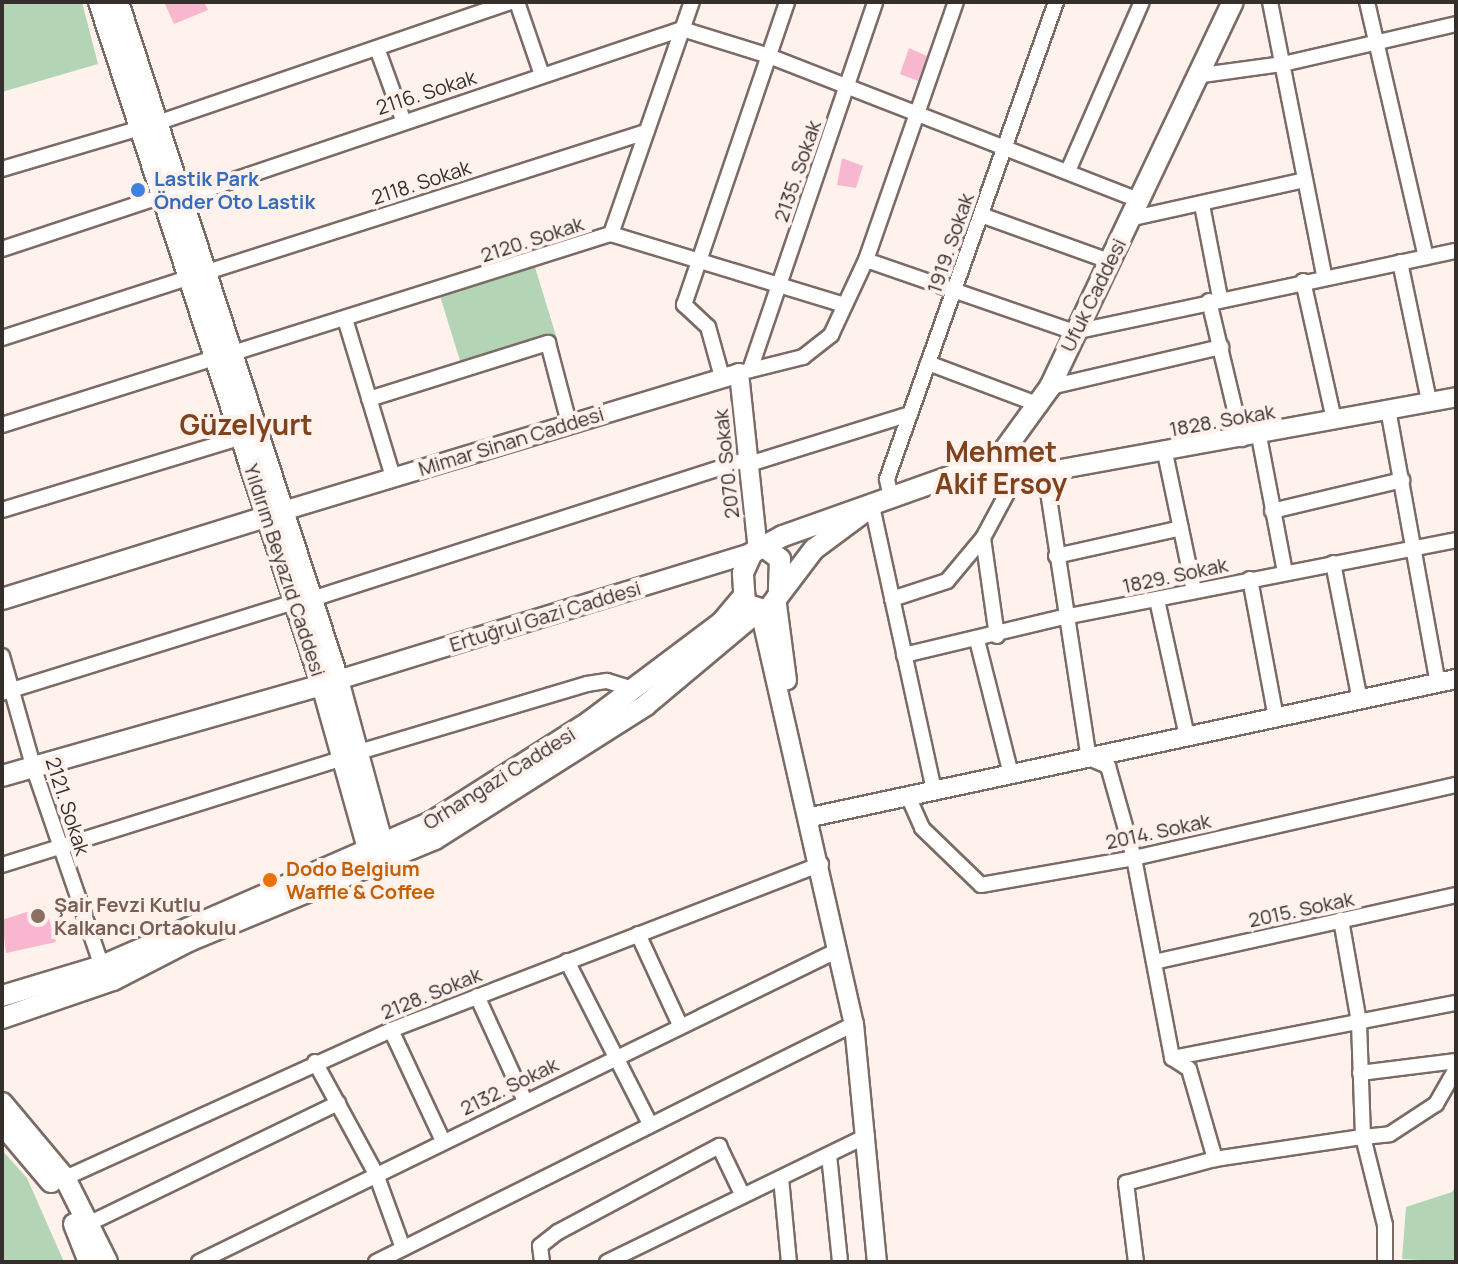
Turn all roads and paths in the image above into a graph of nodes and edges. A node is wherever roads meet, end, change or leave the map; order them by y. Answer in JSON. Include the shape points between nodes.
{"nodes":[{"id":1,"x":99,"y":2,"type":"edge"},
{"id":2,"x":118,"y":2,"type":"edge"},
{"id":3,"x":511,"y":2,"type":"edge"},
{"id":4,"x":517,"y":2,"type":"edge"},
{"id":5,"x":692,"y":2,"type":"edge"},
{"id":6,"x":787,"y":2,"type":"edge"},
{"id":7,"x":875,"y":2,"type":"edge"},
{"id":8,"x":956,"y":2,"type":"edge"},
{"id":9,"x":1056,"y":2,"type":"edge"},
{"id":10,"x":1142,"y":2,"type":"edge"},
{"id":11,"x":1233,"y":2,"type":"edge"},
{"id":12,"x":1270,"y":2,"type":"edge"},
{"id":13,"x":1367,"y":2,"type":"edge"},
{"id":14,"x":1456,"y":24,"type":"edge"},
{"id":15,"x":682,"y":29,"type":"junction"},
{"id":16,"x":1376,"y":42,"type":"junction"},
{"id":17,"x":377,"y":48,"type":"junction"},
{"id":18,"x":769,"y":56,"type":"junction"},
{"id":19,"x":1283,"y":64,"type":"junction"},
{"id":20,"x":542,"y":75,"type":"junction"},
{"id":21,"x":1195,"y":76,"type":"junction"},
{"id":22,"x":847,"y":86,"type":"junction"},
{"id":23,"x":917,"y":113,"type":"junction"},
{"id":24,"x":403,"y":120,"type":"junction"},
{"id":25,"x":148,"y":126,"type":"junction"},
{"id":26,"x":646,"y":132,"type":"junction"},
{"id":27,"x":1005,"y":146,"type":"junction"},
{"id":28,"x":2,"y":169,"type":"edge"},
{"id":29,"x":1068,"y":171,"type":"junction"},
{"id":30,"x":1305,"y":180,"type":"junction"},
{"id":31,"x":162,"y":196,"type":"junction"},
{"id":32,"x":184,"y":197,"type":"junction"},
{"id":33,"x":1139,"y":200,"type":"junction"},
{"id":34,"x":1202,"y":205,"type":"junction"},
{"id":35,"x":981,"y":215,"type":"junction"},
{"id":36,"x":1129,"y":219,"type":"junction"},
{"id":37,"x":611,"y":234,"type":"junction"},
{"id":38,"x":2,"y":249,"type":"edge"},
{"id":39,"x":1456,"y":251,"type":"edge"},
{"id":40,"x":1426,"y":257,"type":"junction"},
{"id":41,"x":866,"y":260,"type":"junction"},
{"id":42,"x":701,"y":261,"type":"junction"},
{"id":43,"x":1109,"y":261,"type":"junction"},
{"id":44,"x":1400,"y":262,"type":"junction"},
{"id":45,"x":199,"y":274,"type":"junction"},
{"id":46,"x":1324,"y":275,"type":"junction"},
{"id":47,"x":1303,"y":281,"type":"junction"},
{"id":48,"x":780,"y":284,"type":"junction"},
{"id":49,"x":955,"y":288,"type":"junction"},
{"id":50,"x":1215,"y":300,"type":"junction"},
{"id":51,"x":844,"y":305,"type":"junction"},
{"id":52,"x":345,"y":319,"type":"junction"},
{"id":53,"x":1074,"y":332,"type":"junction"},
{"id":54,"x":2,"y":338,"type":"edge"},
{"id":55,"x":1221,"y":347,"type":"junction"},
{"id":56,"x":226,"y":355,"type":"junction"},
{"id":57,"x":928,"y":363,"type":"junction"},
{"id":58,"x":737,"y":373,"type":"junction"},
{"id":59,"x":1045,"y":396,"type":"junction"},
{"id":60,"x":1456,"y":397,"type":"edge"},
{"id":61,"x":369,"y":399,"type":"junction"},
{"id":62,"x":1429,"y":401,"type":"junction"},
{"id":63,"x":1388,"y":409,"type":"junction"},
{"id":64,"x":910,"y":414,"type":"junction"},
{"id":65,"x":1334,"y":420,"type":"junction"},
{"id":66,"x":569,"y":423,"type":"junction"},
{"id":67,"x":2,"y":425,"type":"edge"},
{"id":68,"x":242,"y":437,"type":"junction"},
{"id":69,"x":1250,"y":437,"type":"junction"},
{"id":70,"x":1165,"y":453,"type":"junction"},
{"id":71,"x":997,"y":460,"type":"junction"},
{"id":72,"x":746,"y":462,"type":"junction"},
{"id":73,"x":1019,"y":471,"type":"junction"},
{"id":74,"x":1045,"y":472,"type":"junction"},
{"id":75,"x":393,"y":477,"type":"junction"},
{"id":76,"x":1402,"y":480,"type":"junction"},
{"id":77,"x":881,"y":502,"type":"junction"},
{"id":78,"x":2,"y":510,"type":"edge"},
{"id":79,"x":1272,"y":511,"type":"junction"},
{"id":80,"x":276,"y":515,"type":"junction"},
{"id":81,"x":1181,"y":528,"type":"junction"},
{"id":82,"x":983,"y":538,"type":"junction"},
{"id":83,"x":1456,"y":540,"type":"edge"},
{"id":84,"x":1414,"y":548,"type":"junction"},
{"id":85,"x":758,"y":550,"type":"junction"},
{"id":86,"x":1056,"y":556,"type":"junction"},
{"id":87,"x":1333,"y":563,"type":"junction"},
{"id":88,"x":1285,"y":572,"type":"junction"},
{"id":89,"x":1250,"y":579,"type":"junction"},
{"id":90,"x":1194,"y":591,"type":"junction"},
{"id":91,"x":777,"y":594,"type":"junction"},
{"id":92,"x":2,"y":599,"type":"edge"},
{"id":93,"x":892,"y":599,"type":"junction"},
{"id":94,"x":304,"y":600,"type":"junction"},
{"id":95,"x":1157,"y":600,"type":"junction"},
{"id":96,"x":753,"y":607,"type":"junction"},
{"id":97,"x":1064,"y":617,"type":"junction"},
{"id":98,"x":997,"y":636,"type":"junction"},
{"id":99,"x":977,"y":640,"type":"junction"},
{"id":100,"x":904,"y":655,"type":"junction"},
{"id":101,"x":2,"y":656,"type":"edge"},
{"id":102,"x":1447,"y":681,"type":"edge"},
{"id":103,"x":330,"y":682,"type":"junction"},
{"id":104,"x":633,"y":689,"type":"junction"},
{"id":105,"x":7,"y":692,"type":"edge"},
{"id":106,"x":1360,"y":700,"type":"junction"},
{"id":107,"x":1276,"y":718,"type":"junction"},
{"id":108,"x":1187,"y":737,"type":"junction"},
{"id":109,"x":351,"y":755,"type":"junction"},
{"id":110,"x":1089,"y":758,"type":"junction"},
{"id":111,"x":34,"y":769,"type":"junction"},
{"id":112,"x":1011,"y":774,"type":"junction"},
{"id":113,"x":2,"y":776,"type":"edge"},
{"id":114,"x":1456,"y":785,"type":"edge"},
{"id":115,"x":934,"y":791,"type":"junction"},
{"id":116,"x":908,"y":796,"type":"junction"},
{"id":117,"x":811,"y":817,"type":"junction"},
{"id":118,"x":60,"y":847,"type":"junction"},
{"id":119,"x":378,"y":856,"type":"junction"},
{"id":120,"x":1134,"y":858,"type":"junction"},
{"id":121,"x":821,"y":864,"type":"junction"},
{"id":122,"x":2,"y":865,"type":"edge"},
{"id":123,"x":1456,"y":895,"type":"edge"},
{"id":124,"x":1341,"y":920,"type":"junction"},
{"id":125,"x":638,"y":934,"type":"junction"},
{"id":126,"x":838,"y":950,"type":"junction"},
{"id":127,"x":567,"y":961,"type":"junction"},
{"id":128,"x":1154,"y":962,"type":"junction"},
{"id":129,"x":102,"y":966,"type":"junction"},
{"id":130,"x":2,"y":996,"type":"edge"},
{"id":131,"x":477,"y":996,"type":"junction"},
{"id":132,"x":1456,"y":1003,"type":"edge"},
{"id":133,"x":2,"y":1018,"type":"edge"},
{"id":134,"x":1359,"y":1022,"type":"junction"},
{"id":135,"x":854,"y":1024,"type":"junction"},
{"id":136,"x":680,"y":1025,"type":"junction"},
{"id":137,"x":391,"y":1030,"type":"junction"},
{"id":138,"x":614,"y":1057,"type":"junction"},
{"id":139,"x":1172,"y":1058,"type":"junction"},
{"id":140,"x":1456,"y":1061,"type":"edge"},
{"id":141,"x":315,"y":1062,"type":"junction"},
{"id":142,"x":1456,"y":1069,"type":"edge"},
{"id":143,"x":1360,"y":1073,"type":"junction"},
{"id":144,"x":525,"y":1101,"type":"junction"},
{"id":145,"x":2,"y":1103,"type":"edge"},
{"id":146,"x":338,"y":1103,"type":"junction"},
{"id":147,"x":2,"y":1124,"type":"edge"},
{"id":148,"x":650,"y":1124,"type":"junction"},
{"id":149,"x":867,"y":1136,"type":"junction"},
{"id":150,"x":1363,"y":1137,"type":"junction"},
{"id":151,"x":443,"y":1141,"type":"junction"},
{"id":152,"x":829,"y":1155,"type":"junction"},
{"id":153,"x":1215,"y":1159,"type":"junction"},
{"id":154,"x":376,"y":1174,"type":"junction"},
{"id":155,"x":65,"y":1178,"type":"junction"},
{"id":156,"x":781,"y":1178,"type":"junction"},
{"id":157,"x":743,"y":1196,"type":"junction"},
{"id":158,"x":88,"y":1224,"type":"junction"},
{"id":159,"x":403,"y":1248,"type":"junction"},
{"id":160,"x":89,"y":1262,"type":"edge"},
{"id":161,"x":107,"y":1262,"type":"edge"},
{"id":162,"x":199,"y":1262,"type":"edge"},
{"id":163,"x":376,"y":1262,"type":"edge"},
{"id":164,"x":542,"y":1262,"type":"edge"},
{"id":165,"x":607,"y":1262,"type":"edge"},
{"id":166,"x":789,"y":1262,"type":"edge"},
{"id":167,"x":840,"y":1262,"type":"edge"},
{"id":168,"x":877,"y":1262,"type":"edge"},
{"id":169,"x":1136,"y":1262,"type":"edge"},
{"id":170,"x":1385,"y":1262,"type":"edge"}],
"edges":[{"from":1,"to":25,"type":"main road","name":"Yıldırım Beyazıd Caddesi"},
{"from":2,"to":25,"type":"main road","name":"Yıldırım Beyazıd Caddesi"},
{"from":3,"to":17,"type":"street"},
{"from":4,"to":20,"type":"street"},
{"from":5,"to":15,"type":"street"},
{"from":6,"to":18,"type":"street"},
{"from":7,"to":22,"type":"street","name":"2135. Sokak"},
{"from":8,"to":23,"type":"street"},
{"from":9,"to":27,"type":"street","name":"1919. Sokak"},
{"from":10,"to":29,"type":"street"},
{"from":11,"to":21,"type":"main road","name":"Ufuk Caddesi"},
{"from":12,"to":19,"type":"street"},
{"from":13,"to":16,"type":"street"},
{"from":14,"to":16,"type":"street"},
{"from":15,"to":18,"type":"street"},
{"from":15,"to":20,"type":"street","name":"2116. Sokak"},
{"from":15,"to":26,"type":"street"},
{"from":16,"to":19,"type":"street"},
{"from":16,"to":40,"type":"street"},
{"from":17,"to":24,"type":"street"},
{"from":17,"to":25,"type":"street"},
{"from":18,"to":22,"type":"street"},
{"from":18,"to":42,"type":"street"},
{"from":19,"to":21,"type":"street"},
{"from":19,"to":30,"type":"street"},
{"from":20,"to":24,"type":"street","name":"2116. Sokak"},
{"from":21,"to":33,"type":"main road","name":"Ufuk Caddesi"},
{"from":22,"to":23,"type":"street"},
{"from":22,"to":48,"type":"street","name":"2135. Sokak"},
{"from":23,"to":27,"type":"street"},
{"from":23,"to":41,"type":"street"},
{"from":24,"to":32,"type":"street","name":"2116. Sokak"},
{"from":25,"to":28,"type":"street"},
{"from":25,"to":31,"type":"main road","name":"Yıldırım Beyazıd Caddesi"},
{"from":25,"to":32,"type":"main road","name":"Yıldırım Beyazıd Caddesi"},
{"from":26,"to":37,"type":"street"},
{"from":26,"to":45,"type":"street","name":"2118. Sokak"},
{"from":27,"to":29,"type":"street"},
{"from":27,"to":35,"type":"street","name":"1919. Sokak"},
{"from":29,"to":33,"type":"street"},
{"from":30,"to":34,"type":"street"},
{"from":30,"to":46,"type":"street"},
{"from":31,"to":38,"type":"street"},
{"from":31,"to":45,"type":"main road","name":"Yıldırım Beyazıd Caddesi"},
{"from":32,"to":45,"type":"main road","name":"Yıldırım Beyazıd Caddesi"},
{"from":33,"to":36,"type":"main road","name":"Ufuk Caddesi"},
{"from":34,"to":36,"type":"street"},
{"from":34,"to":50,"type":"street"},
{"from":35,"to":43,"type":"street"},
{"from":35,"to":49,"type":"street","name":"1919. Sokak"},
{"from":36,"to":43,"type":"main road","name":"Ufuk Caddesi"},
{"from":37,"to":42,"type":"street","name":"2120. Sokak"},
{"from":37,"to":52,"type":"street","name":"2120. Sokak"},
{"from":39,"to":40,"type":"street"},
{"from":40,"to":44,"type":"street"},
{"from":41,"to":49,"type":"street"},
{"from":41,"to":51,"type":"street"},
{"from":42,"to":48,"type":"street","name":"2120. Sokak"},
{"from":42,"to":58,"type":"street","via":[[684,305],[708,327]]},
{"from":43,"to":53,"type":"main road","name":"Ufuk Caddesi"},
{"from":44,"to":46,"type":"street"},
{"from":44,"to":62,"type":"street"},
{"from":45,"to":54,"type":"street","name":"2118. Sokak"},
{"from":45,"to":56,"type":"main road","name":"Yıldırım Beyazıd Caddesi"},
{"from":46,"to":47,"type":"street"},
{"from":47,"to":50,"type":"street"},
{"from":47,"to":65,"type":"street"},
{"from":48,"to":51,"type":"street","name":"2120. Sokak"},
{"from":48,"to":58,"type":"street","name":"2135. Sokak","via":[[756,353]]},
{"from":49,"to":53,"type":"street"},
{"from":49,"to":57,"type":"street","name":"1919. Sokak"},
{"from":50,"to":53,"type":"street"},
{"from":50,"to":55,"type":"street"},
{"from":51,"to":58,"type":"street","via":[[831,335],[803,357]]},
{"from":52,"to":56,"type":"street","name":"2120. Sokak"},
{"from":52,"to":61,"type":"street"},
{"from":53,"to":59,"type":"main road","name":"Ufuk Caddesi"},
{"from":55,"to":59,"type":"street"},
{"from":55,"to":69,"type":"street"},
{"from":56,"to":67,"type":"street","name":"2120. Sokak"},
{"from":56,"to":68,"type":"main road","name":"Yıldırım Beyazıd Caddesi"},
{"from":56,"to":80,"type":"main road","name":"Yıldırım Beyazıd Caddesi"},
{"from":57,"to":59,"type":"street"},
{"from":57,"to":64,"type":"street","name":"1919. Sokak"},
{"from":58,"to":66,"type":"street","name":"Mimar Sinan Caddesi"},
{"from":58,"to":72,"type":"street","name":"2070. Sokak"},
{"from":59,"to":71,"type":"main road","name":"Ufuk Caddesi"},
{"from":60,"to":62,"type":"street","name":"1828. Sokak"},
{"from":61,"to":66,"type":"street","via":[[548,343]]},
{"from":61,"to":75,"type":"street"},
{"from":62,"to":63,"type":"street","name":"1828. Sokak"},
{"from":63,"to":65,"type":"street","name":"1828. Sokak"},
{"from":63,"to":76,"type":"street"},
{"from":64,"to":72,"type":"street"},
{"from":64,"to":77,"type":"street","name":"1919. Sokak"},
{"from":65,"to":69,"type":"street","name":"1828. Sokak"},
{"from":66,"to":75,"type":"street","name":"Mimar Sinan Caddesi"},
{"from":68,"to":78,"type":"street"},
{"from":68,"to":80,"type":"main road","name":"Yıldırım Beyazıd Caddesi"},
{"from":69,"to":70,"type":"street","name":"1828. Sokak"},
{"from":69,"to":79,"type":"street"},
{"from":70,"to":74,"type":"street","name":"1828. Sokak"},
{"from":70,"to":81,"type":"street"},
{"from":71,"to":73,"type":"street","name":"1828. Sokak"},
{"from":71,"to":77,"type":"main road"},
{"from":72,"to":85,"type":"street","name":"2070. Sokak"},
{"from":72,"to":94,"type":"street"},
{"from":73,"to":74,"type":"street","name":"1828. Sokak"},
{"from":73,"to":82,"type":"street"},
{"from":74,"to":86,"type":"street"},
{"from":75,"to":80,"type":"street","name":"Mimar Sinan Caddesi"},
{"from":76,"to":79,"type":"street"},
{"from":76,"to":84,"type":"street"},
{"from":77,"to":85,"type":"main road"},
{"from":77,"to":91,"type":"main road","via":[[814,549]]},
{"from":77,"to":93,"type":"street"},
{"from":79,"to":88,"type":"street"},
{"from":80,"to":92,"type":"main road","name":"Mimar Sinan Caddesi"},
{"from":80,"to":94,"type":"main road","name":"Yıldırım Beyazıd Caddesi"},
{"from":81,"to":86,"type":"street"},
{"from":81,"to":90,"type":"street"},
{"from":82,"to":93,"type":"street","via":[[947,581]]},
{"from":82,"to":98,"type":"street"},
{"from":83,"to":84,"type":"street","name":"1829. Sokak"},
{"from":84,"to":87,"type":"street","name":"1829. Sokak"},
{"from":84,"to":102,"type":"street","via":[[1412,561]]},
{"from":85,"to":91,"type":"main road","via":[[780,559]]},
{"from":85,"to":96,"type":"main road","via":[[743,573]]},
{"from":85,"to":103,"type":"street","name":"Ertuğrul Gazi Caddesi"},
{"from":86,"to":97,"type":"street"},
{"from":87,"to":88,"type":"street","name":"1829. Sokak"},
{"from":87,"to":106,"type":"street"},
{"from":88,"to":89,"type":"street","name":"1829. Sokak"},
{"from":89,"to":90,"type":"street","name":"1829. Sokak"},
{"from":89,"to":107,"type":"street"},
{"from":90,"to":95,"type":"street","name":"1829. Sokak"},
{"from":91,"to":96,"type":"main road","via":[[767,611]]},
{"from":91,"to":117,"type":"street"},
{"from":93,"to":100,"type":"street"},
{"from":94,"to":103,"type":"main road","name":"Yıldırım Beyazıd Caddesi"},
{"from":94,"to":105,"type":"street"},
{"from":95,"to":97,"type":"street","name":"1829. Sokak"},
{"from":95,"to":108,"type":"street"},
{"from":96,"to":104,"type":"main road","name":"Orhangazi Caddesi","via":[[722,622]]},
{"from":96,"to":117,"type":"street"},
{"from":96,"to":119,"type":"main road","via":[[646,705],[597,738],[486,809]]},
{"from":97,"to":98,"type":"street","name":"1829. Sokak"},
{"from":97,"to":110,"type":"street"},
{"from":98,"to":99,"type":"street","name":"1829. Sokak"},
{"from":99,"to":100,"type":"street","name":"1829. Sokak"},
{"from":99,"to":112,"type":"street"},
{"from":100,"to":115,"type":"street"},
{"from":101,"to":105,"type":"street","name":"2121. Sokak"},
{"from":102,"to":106,"type":"street"},
{"from":103,"to":109,"type":"main road","name":"Yıldırım Beyazıd Caddesi"},
{"from":103,"to":111,"type":"main road","name":"Ertuğrul Gazi Caddesi"},
{"from":104,"to":109,"type":"street","via":[[607,681],[587,684]]},
{"from":104,"to":119,"type":"main road","name":"Orhangazi Caddesi"},
{"from":105,"to":111,"type":"street","name":"2121. Sokak"},
{"from":106,"to":107,"type":"street"},
{"from":107,"to":108,"type":"street"},
{"from":108,"to":110,"type":"street"},
{"from":109,"to":118,"type":"street"},
{"from":109,"to":119,"type":"main road","name":"Yıldırım Beyazıd Caddesi"},
{"from":110,"to":112,"type":"street"},
{"from":110,"to":120,"type":"street","via":[[1108,766]]},
{"from":111,"to":113,"type":"main road","name":"Ertuğrul Gazi Caddesi"},
{"from":111,"to":118,"type":"street","name":"2121. Sokak"},
{"from":112,"to":115,"type":"street"},
{"from":114,"to":120,"type":"street","name":"2014. Sokak"},
{"from":115,"to":116,"type":"street"},
{"from":116,"to":117,"type":"street"},
{"from":116,"to":120,"type":"street","name":"2014. Sokak","via":[[922,828],[981,885]]},
{"from":117,"to":121,"type":"street"},
{"from":118,"to":122,"type":"street"},
{"from":118,"to":129,"type":"street","name":"2121. Sokak"},
{"from":119,"to":129,"type":"main road","name":"Orhangazi Caddesi","via":[[191,923]]},
{"from":119,"to":133,"type":"main road","via":[[113,980]]},
{"from":120,"to":128,"type":"street"},
{"from":121,"to":125,"type":"street","name":"2128. Sokak"},
{"from":121,"to":126,"type":"street"},
{"from":123,"to":124,"type":"street","name":"2015. Sokak"},
{"from":124,"to":128,"type":"street","name":"2015. Sokak"},
{"from":124,"to":134,"type":"street"},
{"from":125,"to":127,"type":"street","name":"2128. Sokak"},
{"from":125,"to":136,"type":"street"},
{"from":126,"to":135,"type":"street"},
{"from":126,"to":136,"type":"street","name":"2132. Sokak"},
{"from":127,"to":131,"type":"street","name":"2128. Sokak"},
{"from":127,"to":138,"type":"street"},
{"from":128,"to":139,"type":"street"},
{"from":129,"to":130,"type":"main road","name":"Orhangazi Caddesi"},
{"from":131,"to":137,"type":"street","name":"2128. Sokak"},
{"from":131,"to":144,"type":"street"},
{"from":132,"to":134,"type":"street"},
{"from":134,"to":139,"type":"street"},
{"from":134,"to":143,"type":"street"},
{"from":135,"to":148,"type":"street"},
{"from":135,"to":149,"type":"street"},
{"from":136,"to":138,"type":"street","name":"2132. Sokak"},
{"from":137,"to":141,"type":"street","name":"2128. Sokak"},
{"from":137,"to":151,"type":"street"},
{"from":138,"to":144,"type":"street","name":"2132. Sokak"},
{"from":138,"to":148,"type":"street"},
{"from":139,"to":153,"type":"street","via":[[1189,1069]]},
{"from":140,"to":143,"type":"street"},
{"from":141,"to":146,"type":"street"},
{"from":141,"to":155,"type":"street","name":"2128. Sokak"},
{"from":142,"to":150,"type":"street","via":[[1436,1104],[1390,1134]]},
{"from":143,"to":150,"type":"street"},
{"from":144,"to":151,"type":"street","name":"2132. Sokak"},
{"from":145,"to":155,"type":"main road"},
{"from":146,"to":154,"type":"street"},
{"from":146,"to":158,"type":"street"},
{"from":147,"to":160,"type":"main road","via":[[67,1207]]},
{"from":148,"to":159,"type":"street"},
{"from":149,"to":152,"type":"street"},
{"from":149,"to":168,"type":"street"},
{"from":150,"to":153,"type":"street"},
{"from":150,"to":170,"type":"street","via":[[1385,1225]]},
{"from":151,"to":154,"type":"street","name":"2132. Sokak"},
{"from":152,"to":156,"type":"street"},
{"from":152,"to":167,"type":"street"},
{"from":153,"to":169,"type":"street","via":[[1126,1183]]},
{"from":154,"to":159,"type":"street"},
{"from":154,"to":162,"type":"street","name":"2132. Sokak"},
{"from":155,"to":158,"type":"main road"},
{"from":156,"to":157,"type":"street"},
{"from":156,"to":166,"type":"street"},
{"from":157,"to":164,"type":"street","via":[[719,1146],[558,1232],[540,1246]]},
{"from":157,"to":165,"type":"street"},
{"from":158,"to":161,"type":"main road"},
{"from":159,"to":163,"type":"street"}]}
